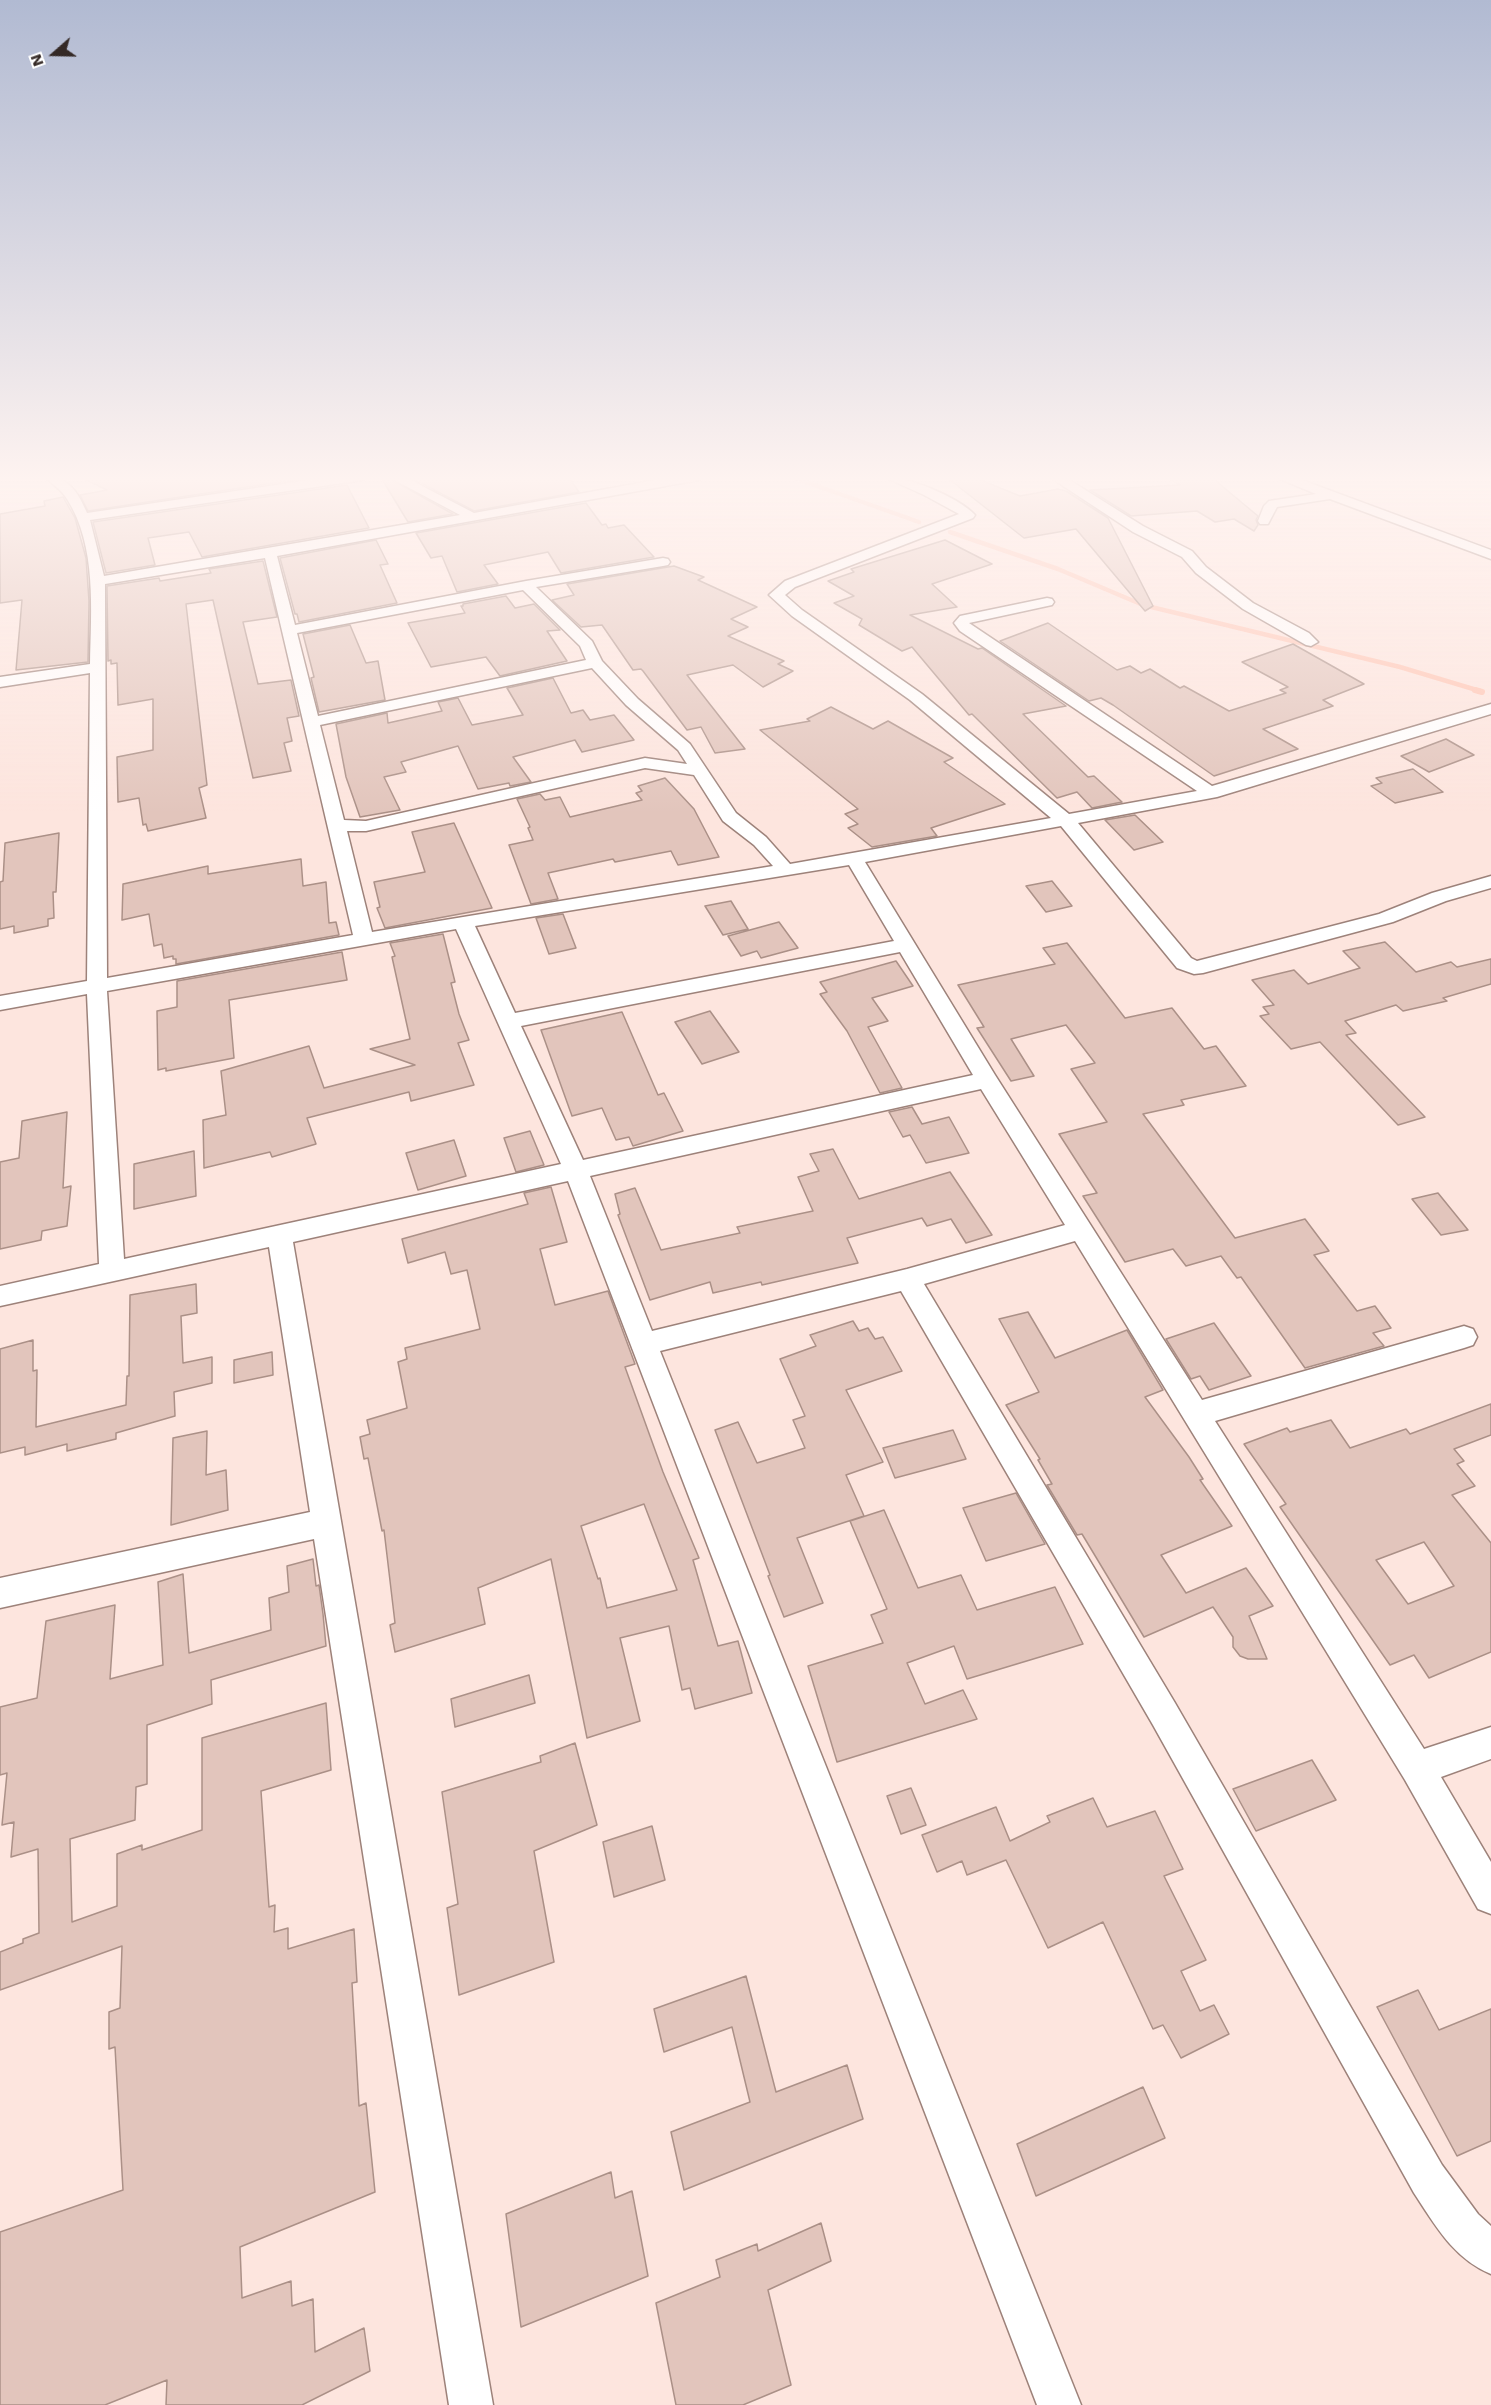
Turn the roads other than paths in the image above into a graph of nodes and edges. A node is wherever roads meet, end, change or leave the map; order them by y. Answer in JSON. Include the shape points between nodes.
{"nodes":[{"id":1,"x":98,"y":588,"type":"edge"},
{"id":2,"x":279,"y":588,"type":"edge"},
{"id":3,"x":509,"y":588,"type":"edge"},
{"id":4,"x":529,"y":588,"type":"edge"},
{"id":5,"x":785,"y":588,"type":"edge"},
{"id":6,"x":1225,"y":588,"type":"edge"},
{"id":7,"x":1047,"y":602,"type":"dead end"},
{"id":8,"x":290,"y":630,"type":"junction"},
{"id":9,"x":1311,"y":642,"type":"dead end"},
{"id":10,"x":595,"y":663,"type":"junction"},
{"id":11,"x":98,"y":668,"type":"junction"},
{"id":12,"x":0,"y":682,"type":"edge"},
{"id":13,"x":1491,"y":709,"type":"edge"},
{"id":14,"x":312,"y":722,"type":"junction"},
{"id":15,"x":671,"y":735,"type":"junction"},
{"id":16,"x":645,"y":763,"type":"junction"},
{"id":17,"x":699,"y":771,"type":"junction"},
{"id":18,"x":1210,"y":793,"type":"junction"},
{"id":19,"x":1067,"y":822,"type":"junction"},
{"id":20,"x":335,"y":825,"type":"junction"},
{"id":21,"x":366,"y":826,"type":"junction"},
{"id":22,"x":340,"y":845,"type":"junction"},
{"id":23,"x":854,"y":859,"type":"junction"},
{"id":24,"x":786,"y":870,"type":"junction"},
{"id":25,"x":1491,"y":882,"type":"edge"},
{"id":26,"x":463,"y":922,"type":"junction"},
{"id":27,"x":364,"y":939,"type":"junction"},
{"id":28,"x":906,"y":945,"type":"junction"},
{"id":29,"x":97,"y":986,"type":"junction"},
{"id":30,"x":0,"y":1003,"type":"edge"},
{"id":31,"x":508,"y":1021,"type":"junction"},
{"id":32,"x":987,"y":1080,"type":"junction"},
{"id":33,"x":576,"y":1171,"type":"junction"},
{"id":34,"x":1081,"y":1230,"type":"junction"},
{"id":35,"x":279,"y":1234,"type":"junction"},
{"id":36,"x":112,"y":1273,"type":"junction"},
{"id":37,"x":907,"y":1279,"type":"junction"},
{"id":38,"x":0,"y":1296,"type":"edge"},
{"id":39,"x":1464,"y":1337,"type":"dead end"},
{"id":40,"x":645,"y":1344,"type":"junction"},
{"id":41,"x":1196,"y":1414,"type":"junction"},
{"id":42,"x":328,"y":1522,"type":"junction"},
{"id":43,"x":0,"y":1593,"type":"edge"},
{"id":44,"x":1491,"y":1743,"type":"edge"},
{"id":45,"x":1417,"y":1768,"type":"junction"},
{"id":46,"x":1491,"y":1896,"type":"edge"},
{"id":47,"x":1491,"y":2253,"type":"edge"},
{"id":48,"x":471,"y":2405,"type":"edge"},
{"id":49,"x":1059,"y":2405,"type":"edge"}],
"edges":[{"from":1,"to":11,"type":"street"},
{"from":2,"to":8,"type":"street"},
{"from":3,"to":8,"type":"street"},
{"from":4,"to":10,"type":"street","via":[[587,644]]},
{"from":5,"to":19,"type":"street","via":[[776,595],[797,613],[916,697]]},
{"from":6,"to":9,"type":"street"},
{"from":7,"to":18,"type":"street","via":[[962,622],[965,628]]},
{"from":8,"to":14,"type":"street"},
{"from":10,"to":14,"type":"street"},
{"from":10,"to":15,"type":"street"},
{"from":11,"to":12,"type":"street"},
{"from":11,"to":29,"type":"street"},
{"from":13,"to":18,"type":"street"},
{"from":14,"to":20,"type":"street"},
{"from":15,"to":16,"type":"street"},
{"from":15,"to":17,"type":"street"},
{"from":16,"to":17,"type":"street"},
{"from":16,"to":21,"type":"street"},
{"from":17,"to":24,"type":"street","via":[[729,817],[760,841]]},
{"from":18,"to":19,"type":"street"},
{"from":19,"to":23,"type":"street"},
{"from":19,"to":25,"type":"street","via":[[1179,959],[1194,968],[1386,918]]},
{"from":20,"to":21,"type":"street"},
{"from":20,"to":22,"type":"street"},
{"from":21,"to":22,"type":"street"},
{"from":22,"to":27,"type":"street"},
{"from":23,"to":24,"type":"street"},
{"from":23,"to":28,"type":"street"},
{"from":24,"to":26,"type":"street"},
{"from":26,"to":27,"type":"street"},
{"from":26,"to":31,"type":"street"},
{"from":27,"to":29,"type":"street"},
{"from":28,"to":31,"type":"street"},
{"from":28,"to":32,"type":"street"},
{"from":29,"to":30,"type":"street"},
{"from":29,"to":36,"type":"street"},
{"from":31,"to":33,"type":"street"},
{"from":32,"to":33,"type":"street"},
{"from":32,"to":34,"type":"street"},
{"from":33,"to":35,"type":"street"},
{"from":33,"to":40,"type":"street"},
{"from":34,"to":37,"type":"street"},
{"from":34,"to":41,"type":"street"},
{"from":35,"to":36,"type":"street"},
{"from":35,"to":42,"type":"street"},
{"from":36,"to":38,"type":"street"},
{"from":37,"to":40,"type":"street"},
{"from":37,"to":47,"type":"street","via":[[1164,1714],[1428,2179],[1463,2229]]},
{"from":39,"to":41,"type":"street"},
{"from":40,"to":49,"type":"street"},
{"from":41,"to":45,"type":"street"},
{"from":42,"to":43,"type":"street"},
{"from":42,"to":48,"type":"street"},
{"from":44,"to":45,"type":"street"},
{"from":45,"to":46,"type":"street"}]}
